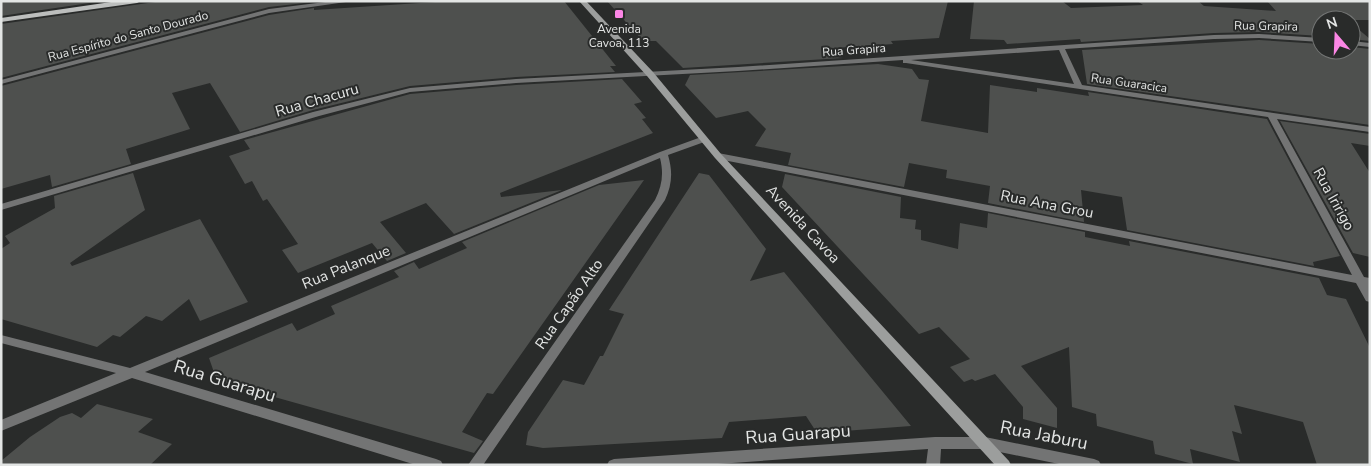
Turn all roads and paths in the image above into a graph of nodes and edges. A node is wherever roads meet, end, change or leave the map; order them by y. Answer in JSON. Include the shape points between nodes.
{"nodes":[{"id":1,"x":96,"y":1,"type":"edge"},
{"id":2,"x":137,"y":1,"type":"edge"},
{"id":3,"x":269,"y":1,"type":"edge"},
{"id":4,"x":350,"y":1,"type":"edge"},
{"id":5,"x":582,"y":1,"type":"edge"},
{"id":6,"x":269,"y":11,"type":"junction"},
{"id":7,"x":1,"y":14,"type":"edge"},
{"id":8,"x":1,"y":20,"type":"edge"},
{"id":9,"x":1311,"y":39,"type":"edge"},
{"id":10,"x":1061,"y":47,"type":"junction"},
{"id":11,"x":886,"y":58,"type":"junction"},
{"id":12,"x":650,"y":74,"type":"junction"},
{"id":13,"x":1,"y":82,"type":"edge"},
{"id":14,"x":1079,"y":87,"type":"junction"},
{"id":15,"x":1271,"y":115,"type":"junction"},
{"id":16,"x":1370,"y":130,"type":"edge"},
{"id":17,"x":704,"y":139,"type":"junction"},
{"id":18,"x":663,"y":154,"type":"junction"},
{"id":19,"x":718,"y":156,"type":"junction"},
{"id":20,"x":1,"y":207,"type":"edge"},
{"id":21,"x":1366,"y":281,"type":"edge"},
{"id":22,"x":1370,"y":298,"type":"edge"},
{"id":23,"x":1,"y":339,"type":"edge"},
{"id":24,"x":129,"y":372,"type":"junction"},
{"id":25,"x":1,"y":426,"type":"edge"},
{"id":26,"x":934,"y":443,"type":"junction"},
{"id":27,"x":985,"y":443,"type":"junction"},
{"id":28,"x":436,"y":465,"type":"edge"},
{"id":29,"x":475,"y":465,"type":"edge"},
{"id":30,"x":614,"y":465,"type":"edge"},
{"id":31,"x":933,"y":465,"type":"edge"},
{"id":32,"x":1004,"y":465,"type":"edge"},
{"id":33,"x":1094,"y":465,"type":"edge"}],
"edges":[{"from":1,"to":7,"type":"main road"},
{"from":2,"to":8,"type":"main road"},
{"from":3,"to":6,"type":"street"},
{"from":4,"to":6,"type":"street","name":"Rua Espírito do Santo Dourado"},
{"from":5,"to":12,"type":"street","name":"Avenida Cavoa"},
{"from":6,"to":13,"type":"street","name":"Rua Espírito do Santo Dourado"},
{"from":9,"to":10,"type":"street","name":"Rua Grapira","via":[[1214,37]]},
{"from":10,"to":11,"type":"street","name":"Rua Grapira"},
{"from":10,"to":14,"type":"street"},
{"from":11,"to":12,"type":"street","name":"Rua Grapira"},
{"from":11,"to":14,"type":"street","name":"Rua Guaracica"},
{"from":12,"to":17,"type":"street","name":"Avenida Cavoa"},
{"from":12,"to":20,"type":"street","name":"Rua Chacuru","via":[[410,90],[316,114]]},
{"from":14,"to":15,"type":"street","name":"Rua Guaracica"},
{"from":15,"to":16,"type":"street","name":"Rua Guaracica"},
{"from":15,"to":21,"type":"street","name":"Rua Iririgo"},
{"from":17,"to":18,"type":"street","name":"Rua Palanque"},
{"from":17,"to":19,"type":"street","name":"Avenida Cavoa"},
{"from":18,"to":24,"type":"street","name":"Rua Palanque"},
{"from":18,"to":29,"type":"street","name":"Rua Capão Alto","via":[[669,176],[660,200]]},
{"from":19,"to":21,"type":"street","name":"Rua Ana Grou"},
{"from":19,"to":27,"type":"street","name":"Avenida Cavoa"},
{"from":21,"to":22,"type":"street","name":"Rua Iririgo"},
{"from":23,"to":24,"type":"street","name":"Rua Guarapu"},
{"from":24,"to":25,"type":"street","name":"Rua Palanque"},
{"from":24,"to":28,"type":"street","name":"Rua Guarapu"},
{"from":26,"to":27,"type":"street","name":"Rua Guarapu"},
{"from":26,"to":30,"type":"street","name":"Rua Guarapu"},
{"from":26,"to":31,"type":"street"},
{"from":27,"to":32,"type":"street","name":"Avenida Cavoa"},
{"from":27,"to":33,"type":"street","name":"Rua Jaburu"}]}
